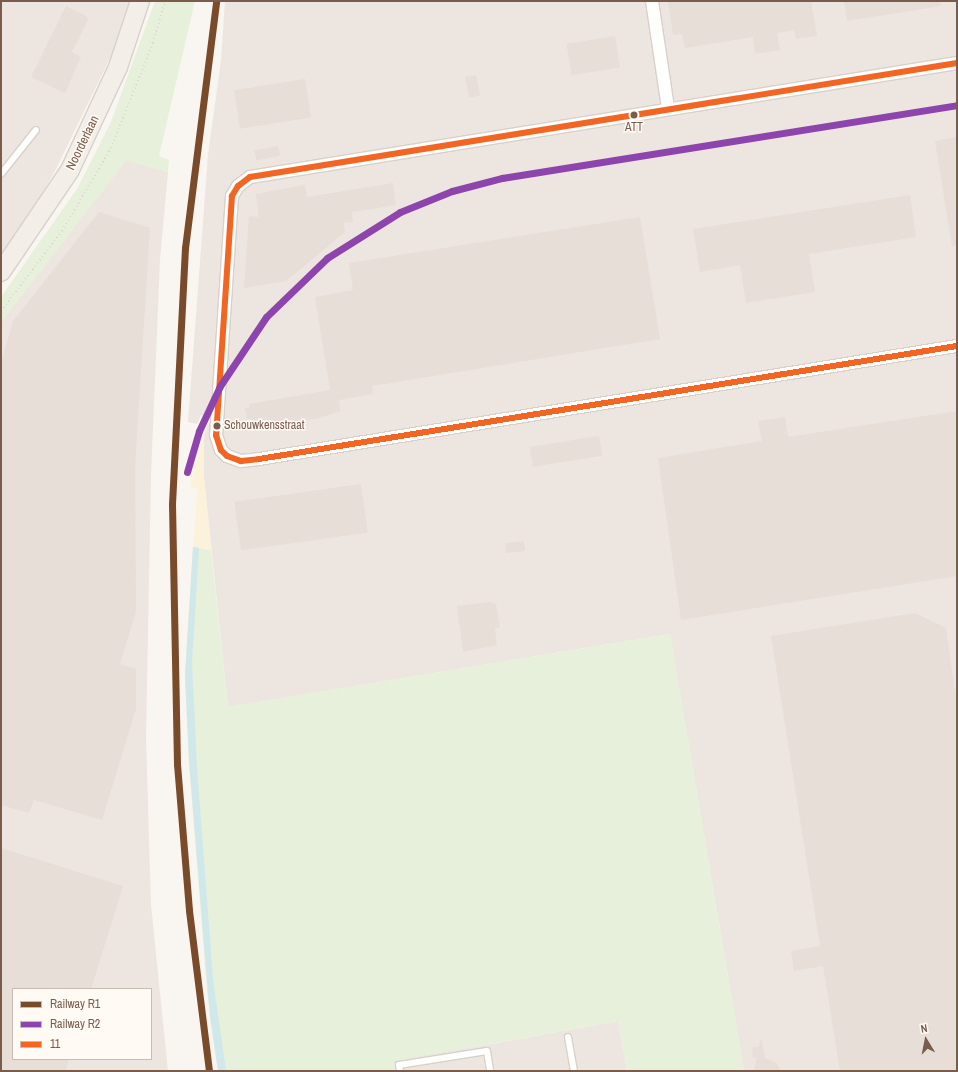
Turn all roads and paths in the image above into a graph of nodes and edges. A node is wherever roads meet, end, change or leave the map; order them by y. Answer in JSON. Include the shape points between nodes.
{"nodes":[{"id":1,"x":140,"y":1,"type":"edge"},
{"id":2,"x":165,"y":1,"type":"edge"},
{"id":3,"x":652,"y":1,"type":"edge"},
{"id":4,"x":957,"y":63,"type":"edge"},
{"id":5,"x":668,"y":108,"type":"junction"},
{"id":6,"x":36,"y":130,"type":"dead end"},
{"id":7,"x":1,"y":174,"type":"edge"},
{"id":8,"x":1,"y":272,"type":"edge"},
{"id":9,"x":1,"y":311,"type":"edge"},
{"id":10,"x":957,"y":346,"type":"edge"},
{"id":11,"x":568,"y":1037,"type":"dead end"},
{"id":12,"x":400,"y":1071,"type":"edge"},
{"id":13,"x":490,"y":1071,"type":"edge"},
{"id":14,"x":574,"y":1071,"type":"edge"}],
"edges":[{"from":1,"to":8,"type":"main road","name":"Noorderlaan","via":[[118,67],[73,164]]},
{"from":2,"to":9,"type":"path","via":[[153,43],[111,148],[62,231]]},
{"from":3,"to":5,"type":"street"},
{"from":4,"to":5,"type":"street"},
{"from":5,"to":10,"type":"street","via":[[269,172],[243,181],[235,190],[231,206],[216,435],[221,450],[233,459],[259,459]]},
{"from":6,"to":7,"type":"lane"},
{"from":11,"to":14,"type":"lane"},
{"from":12,"to":13,"type":"lane","via":[[399,1065],[487,1051]]}]}
